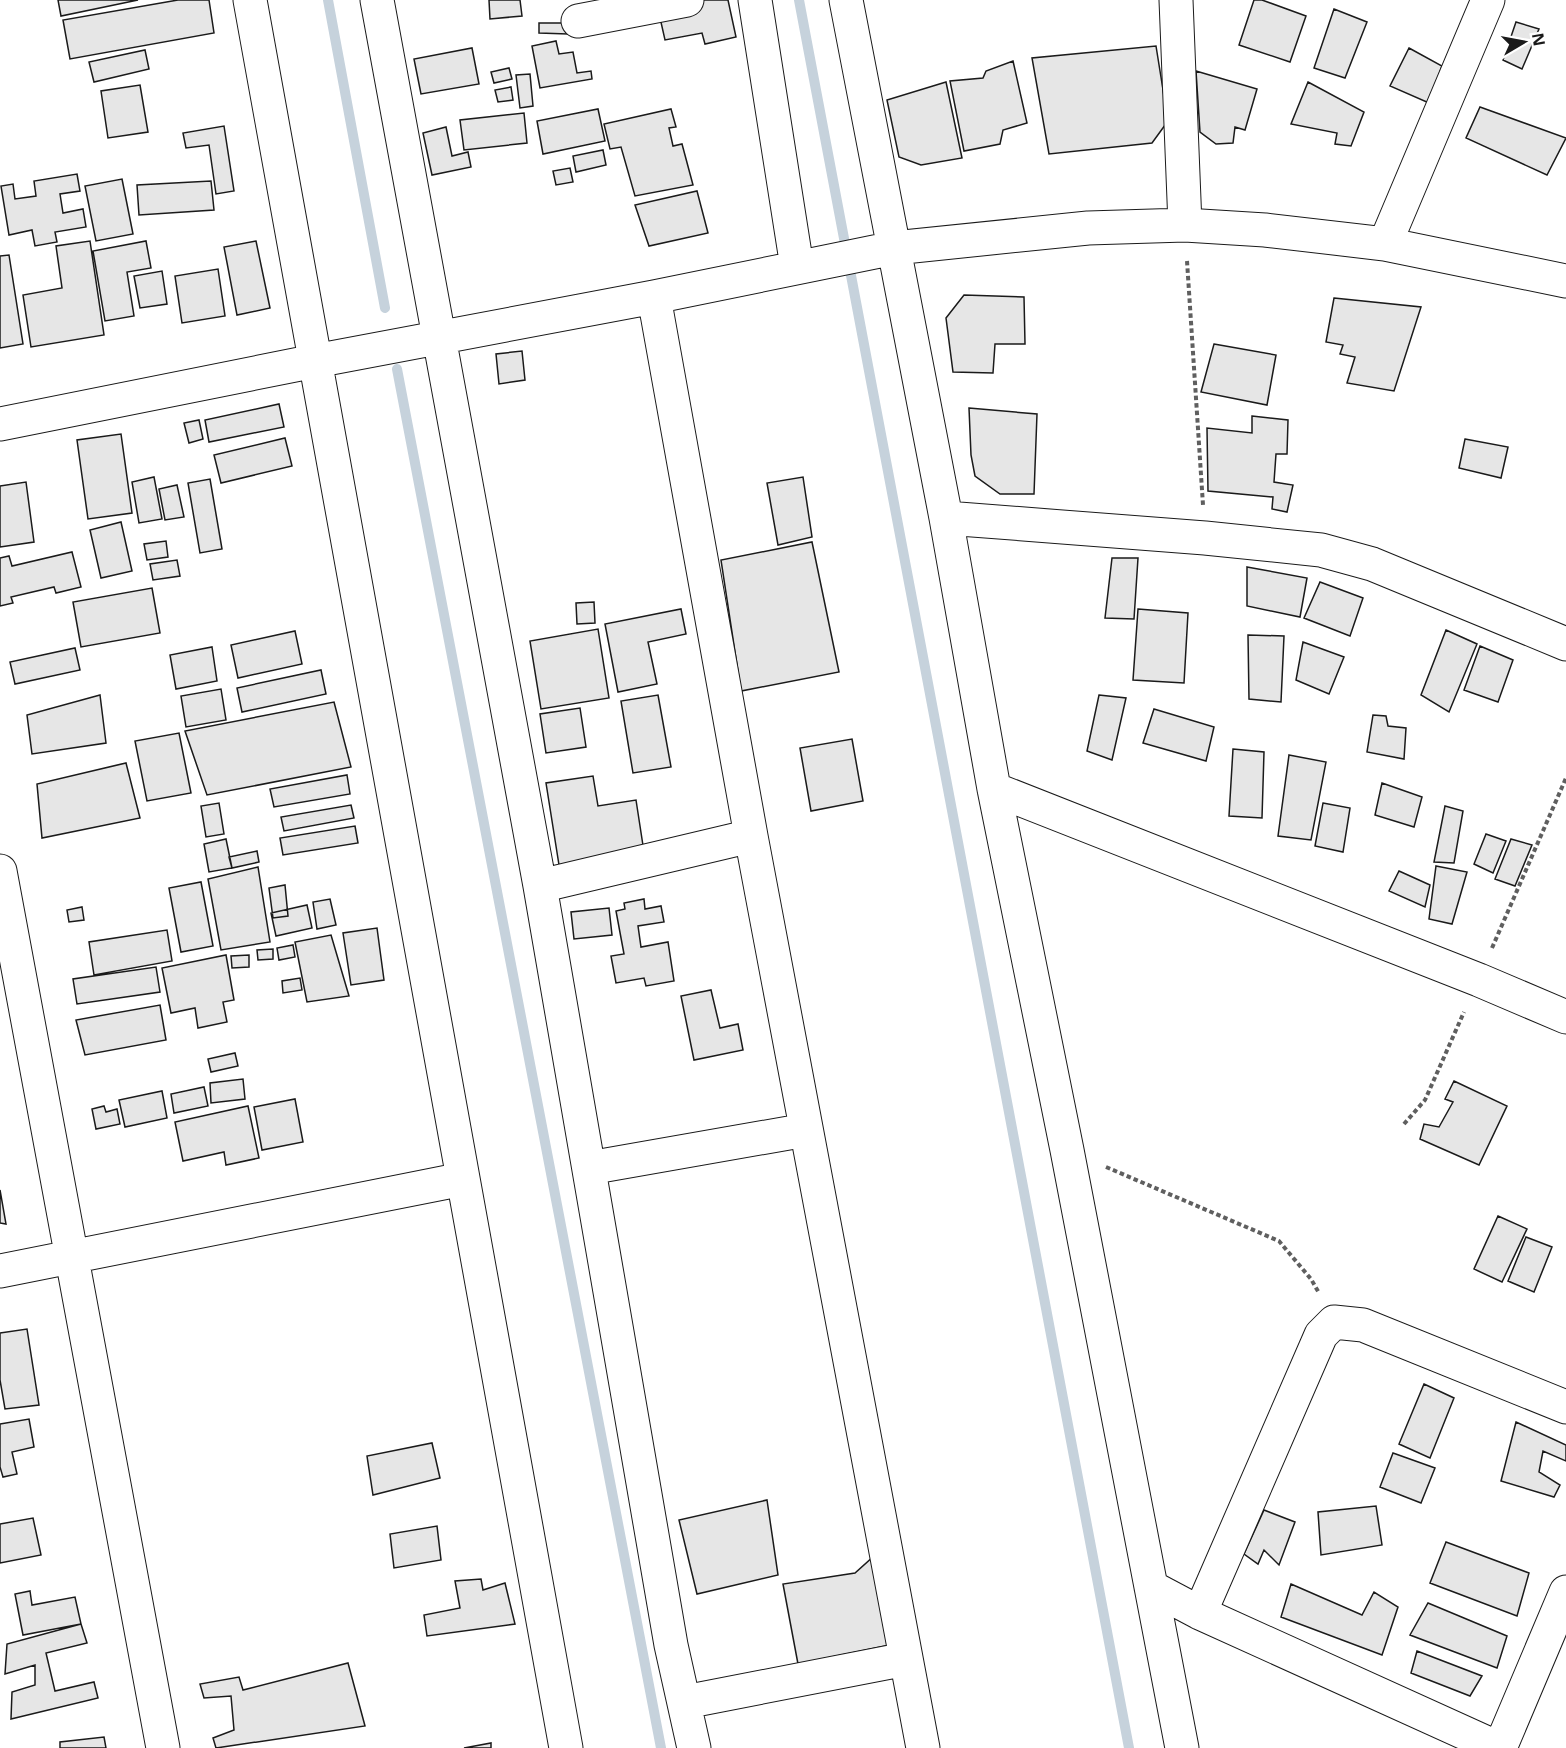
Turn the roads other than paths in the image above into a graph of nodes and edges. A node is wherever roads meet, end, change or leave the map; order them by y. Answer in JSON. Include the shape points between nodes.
{"nodes":[{"id":1,"x":250,"y":0,"type":"edge"},
{"id":2,"x":377,"y":0,"type":"edge"},
{"id":3,"x":687,"y":0,"type":"edge"},
{"id":4,"x":755,"y":0,"type":"edge"},
{"id":5,"x":846,"y":0,"type":"edge"},
{"id":6,"x":1176,"y":0,"type":"edge"},
{"id":7,"x":1488,"y":0,"type":"edge"},
{"id":8,"x":578,"y":21,"type":"dead end"},
{"id":9,"x":1185,"y":225,"type":"junction"},
{"id":10,"x":1385,"y":244,"type":"junction"},
{"id":11,"x":884,"y":250,"type":"junction"},
{"id":12,"x":811,"y":264,"type":"junction"},
{"id":13,"x":1566,"y":281,"type":"edge"},
{"id":14,"x":654,"y":297,"type":"junction"},
{"id":15,"x":439,"y":338,"type":"junction"},
{"id":16,"x":315,"y":361,"type":"junction"},
{"id":17,"x":0,"y":424,"type":"edge"},
{"id":18,"x":946,"y":519,"type":"junction"},
{"id":19,"x":1566,"y":644,"type":"edge"},
{"id":20,"x":994,"y":789,"type":"junction"},
{"id":21,"x":751,"y":836,"type":"junction"},
{"id":22,"x":0,"y":872,"type":"edge"},
{"id":23,"x":540,"y":886,"type":"junction"},
{"id":24,"x":1566,"y":1017,"type":"edge"},
{"id":25,"x":806,"y":1130,"type":"junction"},
{"id":26,"x":589,"y":1168,"type":"junction"},
{"id":27,"x":463,"y":1179,"type":"junction"},
{"id":28,"x":73,"y":1256,"type":"junction"},
{"id":29,"x":0,"y":1271,"type":"edge"},
{"id":30,"x":1566,"y":1407,"type":"edge"},
{"id":31,"x":1151,"y":1587,"type":"junction"},
{"id":32,"x":1566,"y":1592,"type":"edge"},
{"id":33,"x":1200,"y":1613,"type":"junction"},
{"id":34,"x":906,"y":1659,"type":"junction"},
{"id":35,"x":685,"y":1702,"type":"junction"},
{"id":36,"x":163,"y":1748,"type":"edge"},
{"id":37,"x":566,"y":1748,"type":"edge"},
{"id":38,"x":694,"y":1748,"type":"edge"},
{"id":39,"x":923,"y":1748,"type":"edge"},
{"id":40,"x":1182,"y":1748,"type":"edge"},
{"id":41,"x":1499,"y":1748,"type":"edge"}],
"edges":[{"from":1,"to":16,"type":"street"},
{"from":2,"to":15,"type":"street"},
{"from":3,"to":8,"type":"street"},
{"from":4,"to":12,"type":"street"},
{"from":5,"to":11,"type":"street"},
{"from":6,"to":9,"type":"street"},
{"from":7,"to":10,"type":"street"},
{"from":9,"to":10,"type":"street"},
{"from":9,"to":11,"type":"street","via":[[1088,228]]},
{"from":10,"to":13,"type":"street"},
{"from":11,"to":12,"type":"street"},
{"from":11,"to":18,"type":"street"},
{"from":12,"to":14,"type":"street"},
{"from":14,"to":15,"type":"street"},
{"from":14,"to":21,"type":"street"},
{"from":15,"to":16,"type":"street"},
{"from":15,"to":23,"type":"street"},
{"from":16,"to":17,"type":"street"},
{"from":16,"to":27,"type":"street"},
{"from":18,"to":19,"type":"street","via":[[1321,550],[1372,564]]},
{"from":18,"to":20,"type":"street"},
{"from":20,"to":24,"type":"street"},
{"from":20,"to":31,"type":"street"},
{"from":21,"to":23,"type":"street"},
{"from":21,"to":25,"type":"street"},
{"from":22,"to":28,"type":"street"},
{"from":23,"to":26,"type":"street"},
{"from":25,"to":26,"type":"street"},
{"from":25,"to":34,"type":"street"},
{"from":26,"to":35,"type":"street","via":[[671,1645]]},
{"from":27,"to":28,"type":"street"},
{"from":27,"to":37,"type":"street"},
{"from":28,"to":29,"type":"street"},
{"from":28,"to":36,"type":"street"},
{"from":30,"to":33,"type":"street","via":[[1363,1325],[1334,1322],[1321,1335]]},
{"from":31,"to":33,"type":"street"},
{"from":31,"to":40,"type":"street"},
{"from":32,"to":41,"type":"street"},
{"from":33,"to":41,"type":"street"},
{"from":34,"to":35,"type":"street"},
{"from":34,"to":39,"type":"street"},
{"from":35,"to":38,"type":"street"}]}
